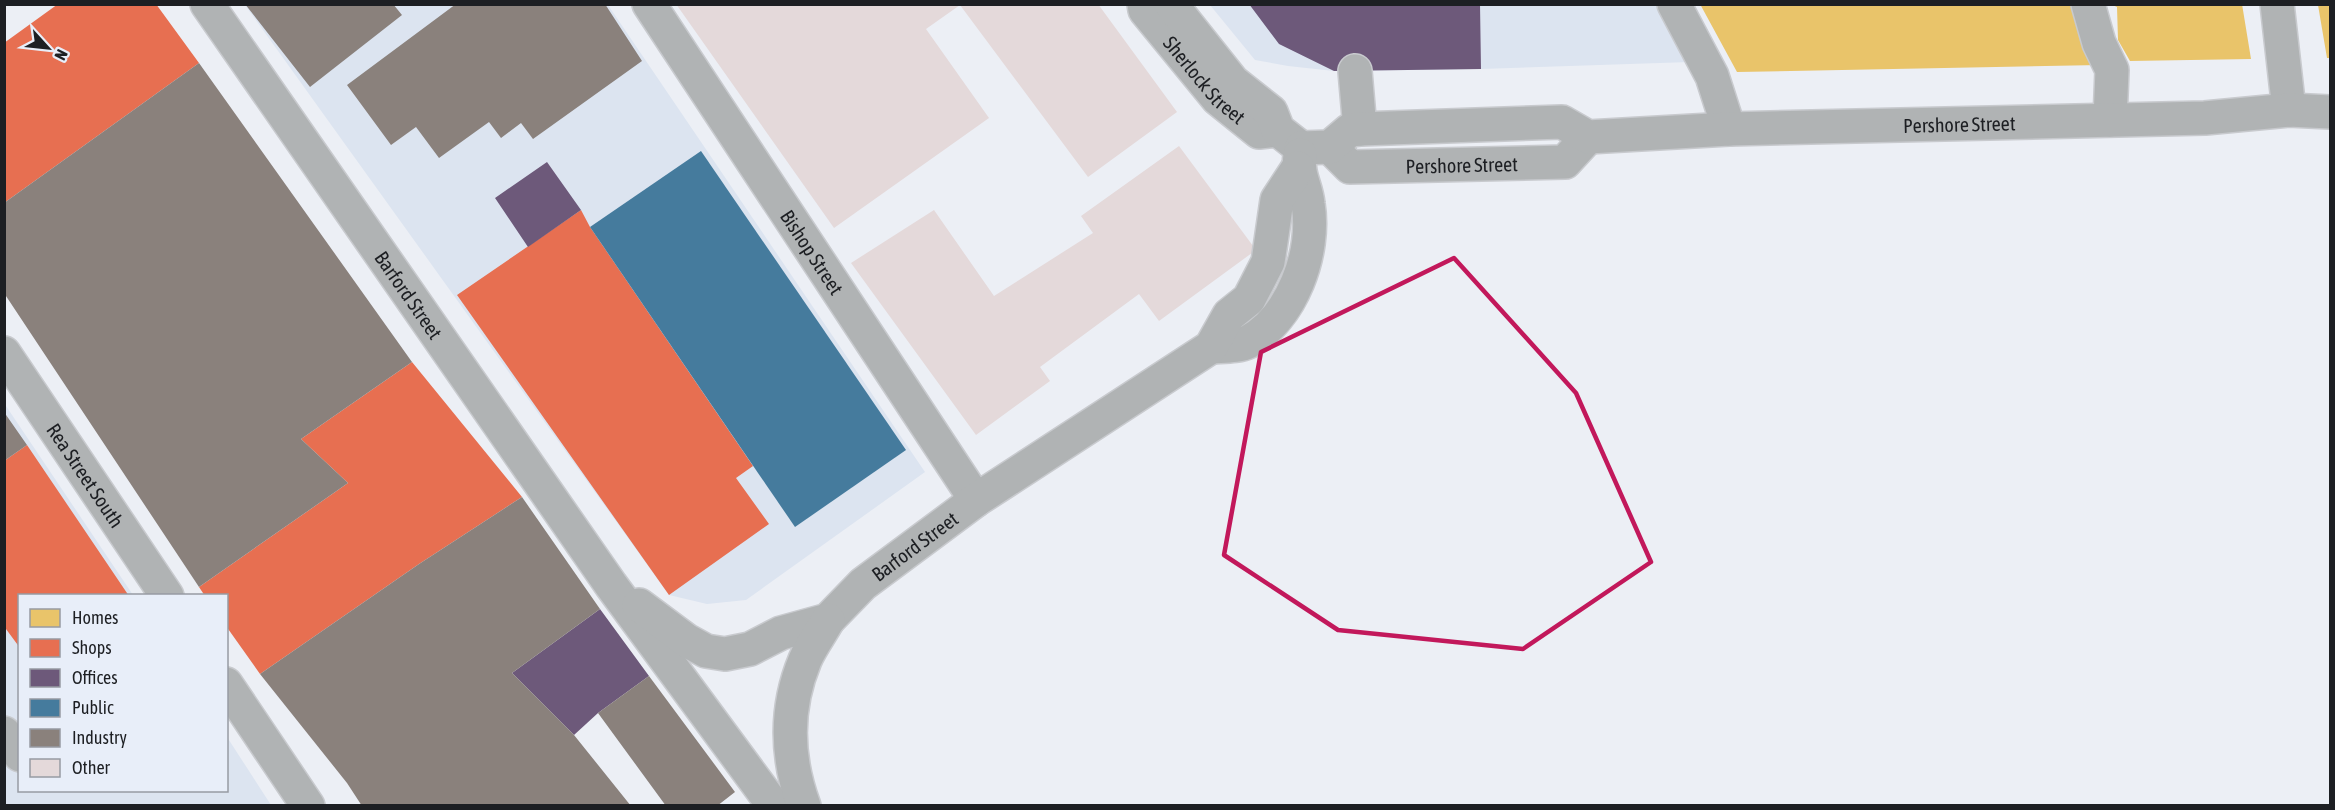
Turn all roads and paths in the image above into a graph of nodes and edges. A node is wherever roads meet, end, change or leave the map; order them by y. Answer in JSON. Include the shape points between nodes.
{"nodes":[{"id":1,"x":207,"y":4,"type":"edge"},
{"id":2,"x":649,"y":4,"type":"edge"},
{"id":3,"x":1144,"y":4,"type":"edge"},
{"id":4,"x":1171,"y":4,"type":"edge"},
{"id":5,"x":1674,"y":4,"type":"edge"},
{"id":6,"x":2088,"y":4,"type":"edge"},
{"id":7,"x":2277,"y":4,"type":"edge"},
{"id":8,"x":1355,"y":70,"type":"dead end"},
{"id":9,"x":2289,"y":110,"type":"junction"},
{"id":10,"x":2331,"y":112,"type":"edge"},
{"id":11,"x":2110,"y":120,"type":"junction"},
{"id":12,"x":1360,"y":129,"type":"junction"},
{"id":13,"x":1729,"y":129,"type":"junction"},
{"id":14,"x":1588,"y":137,"type":"junction"},
{"id":15,"x":1302,"y":148,"type":"junction"},
{"id":16,"x":4,"y":353,"type":"edge"},
{"id":17,"x":976,"y":500,"type":"junction"},
{"id":18,"x":611,"y":585,"type":"junction"},
{"id":19,"x":166,"y":594,"type":"edge"},
{"id":20,"x":828,"y":620,"type":"junction"},
{"id":21,"x":228,"y":687,"type":"edge"},
{"id":22,"x":4,"y":733,"type":"edge"},
{"id":23,"x":18,"y":752,"type":"edge"},
{"id":24,"x":308,"y":806,"type":"edge"},
{"id":25,"x":774,"y":806,"type":"edge"},
{"id":26,"x":804,"y":806,"type":"edge"}],
"edges":[{"from":1,"to":18,"type":"street","name":"Barford Street"},
{"from":2,"to":17,"type":"street","name":"Bishop Street"},
{"from":3,"to":15,"type":"street","name":"Sherlock Street","via":[[1218,99],[1259,132]]},
{"from":4,"to":15,"type":"street","name":"Sherlock Street","via":[[1233,82],[1271,112]]},
{"from":5,"to":13,"type":"street","via":[[1713,76]]},
{"from":6,"to":11,"type":"street","via":[[2112,70]]},
{"from":7,"to":9,"type":"street"},
{"from":8,"to":12,"type":"street"},
{"from":9,"to":10,"type":"street","name":"Pershore Street"},
{"from":9,"to":11,"type":"street","name":"Pershore Street","via":[[2205,118]]},
{"from":11,"to":13,"type":"street","name":"Pershore Street"},
{"from":12,"to":14,"type":"street","name":"Pershore Street","via":[[1562,122]]},
{"from":12,"to":15,"type":"street","name":"Pershore Street"},
{"from":13,"to":14,"type":"street","name":"Pershore Street"},
{"from":14,"to":15,"type":"street","name":"Pershore Street","via":[[1565,162],[1516,164],[1350,167]]},
{"from":15,"to":17,"type":"street","name":"Barford Street","via":[[1309,237],[1290,298],[1271,325],[1246,343],[1211,347]]},
{"from":16,"to":19,"type":"street","name":"Rea Street South"},
{"from":17,"to":20,"type":"street","name":"Barford Street","via":[[863,584]]},
{"from":18,"to":20,"type":"street","name":"Barford Street","via":[[706,651],[725,654],[750,649],[782,633]]},
{"from":18,"to":25,"type":"street","name":"Barford Street"},
{"from":20,"to":26,"type":"street","via":[[806,658],[792,698],[789,733],[793,773]]},
{"from":21,"to":24,"type":"street"},
{"from":22,"to":23,"type":"street"}]}
